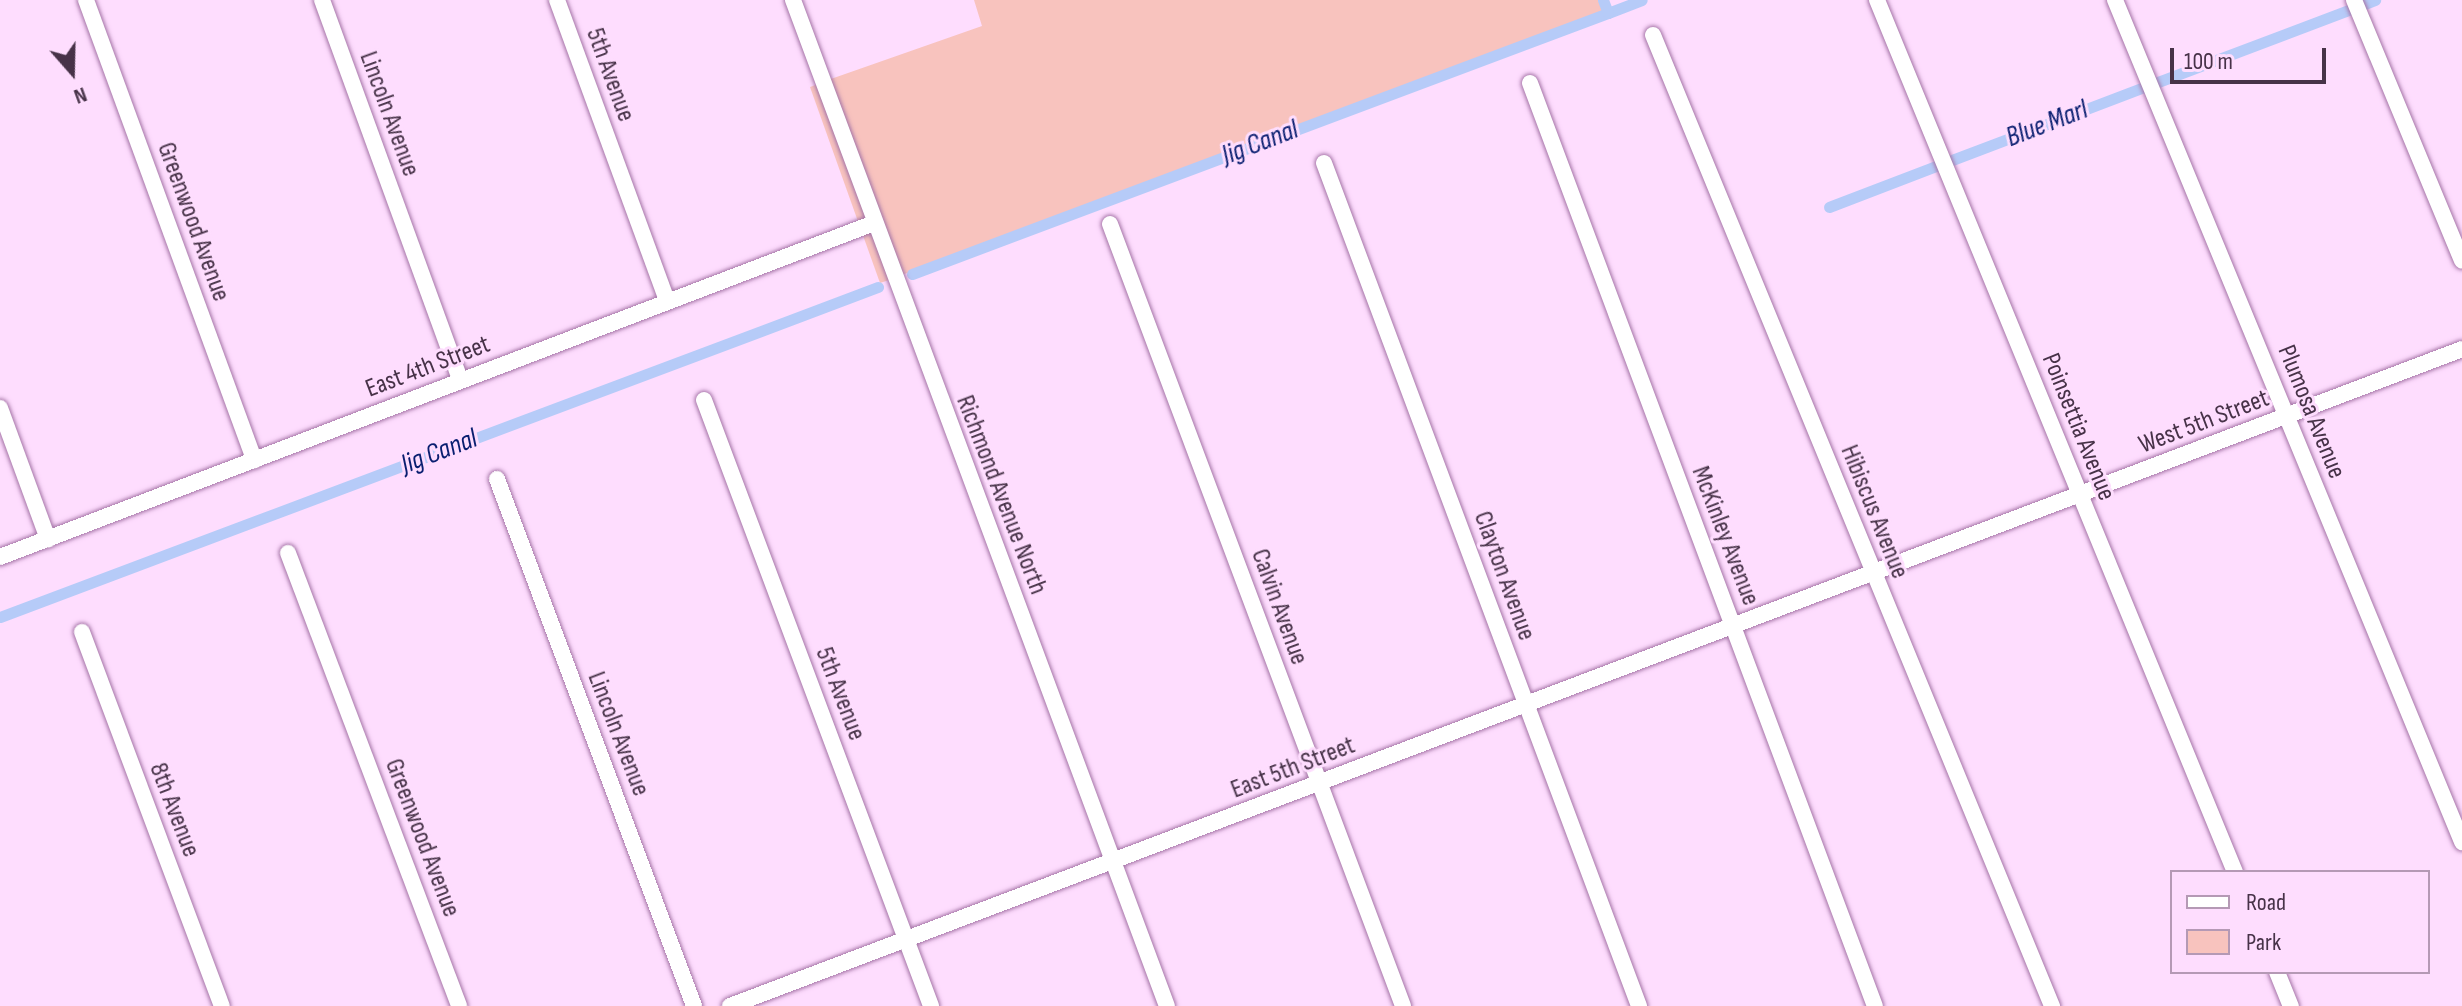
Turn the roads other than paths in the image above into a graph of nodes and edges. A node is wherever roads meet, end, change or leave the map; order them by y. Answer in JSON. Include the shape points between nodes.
{"nodes":[{"id":1,"x":86,"y":0,"type":"edge"},
{"id":2,"x":322,"y":0,"type":"edge"},
{"id":3,"x":557,"y":0,"type":"edge"},
{"id":4,"x":793,"y":0,"type":"edge"},
{"id":5,"x":1877,"y":0,"type":"edge"},
{"id":6,"x":2115,"y":0,"type":"edge"},
{"id":7,"x":2354,"y":0,"type":"edge"},
{"id":8,"x":1653,"y":35,"type":"dead end"},
{"id":9,"x":1530,"y":83,"type":"dead end"},
{"id":10,"x":1324,"y":163,"type":"dead end"},
{"id":11,"x":874,"y":223,"type":"junction"},
{"id":12,"x":1110,"y":224,"type":"dead end"},
{"id":13,"x":2462,"y":261,"type":"edge"},
{"id":14,"x":667,"y":301,"type":"junction"},
{"id":15,"x":2462,"y":349,"type":"edge"},
{"id":16,"x":460,"y":380,"type":"junction"},
{"id":17,"x":704,"y":400,"type":"dead end"},
{"id":18,"x":0,"y":408,"type":"edge"},
{"id":19,"x":2287,"y":416,"type":"junction"},
{"id":20,"x":254,"y":460,"type":"junction"},
{"id":21,"x":497,"y":479,"type":"dead end"},
{"id":22,"x":2080,"y":495,"type":"junction"},
{"id":23,"x":48,"y":539,"type":"junction"},
{"id":24,"x":288,"y":553,"type":"dead end"},
{"id":25,"x":0,"y":557,"type":"edge"},
{"id":26,"x":1873,"y":574,"type":"junction"},
{"id":27,"x":1734,"y":627,"type":"junction"},
{"id":28,"x":82,"y":632,"type":"dead end"},
{"id":29,"x":1527,"y":706,"type":"junction"},
{"id":30,"x":1319,"y":784,"type":"junction"},
{"id":31,"x":2462,"y":842,"type":"edge"},
{"id":32,"x":1113,"y":861,"type":"junction"},
{"id":33,"x":2234,"y":870,"type":"edge"},
{"id":34,"x":906,"y":940,"type":"junction"},
{"id":35,"x":2278,"y":974,"type":"edge"},
{"id":36,"x":222,"y":1006,"type":"edge"},
{"id":37,"x":459,"y":1006,"type":"edge"},
{"id":38,"x":694,"y":1006,"type":"edge"},
{"id":39,"x":730,"y":1006,"type":"edge"},
{"id":40,"x":931,"y":1006,"type":"edge"},
{"id":41,"x":1167,"y":1006,"type":"edge"},
{"id":42,"x":1403,"y":1006,"type":"edge"},
{"id":43,"x":1639,"y":1006,"type":"edge"},
{"id":44,"x":1875,"y":1006,"type":"edge"},
{"id":45,"x":2052,"y":1006,"type":"edge"},
{"id":46,"x":2291,"y":1006,"type":"edge"}],
"edges":[{"from":1,"to":20,"type":"street","name":"Greenwood Avenue"},
{"from":2,"to":16,"type":"street","name":"Lincoln Avenue"},
{"from":3,"to":14,"type":"street","name":"5th Avenue"},
{"from":4,"to":11,"type":"street","name":"Richmond Avenue North"},
{"from":5,"to":22,"type":"street","name":"Poinsettia Avenue"},
{"from":6,"to":19,"type":"street","name":"Plumosa Avenue"},
{"from":7,"to":13,"type":"street"},
{"from":8,"to":26,"type":"street","name":"Hibiscus Avenue"},
{"from":9,"to":27,"type":"street","name":"McKinley Avenue"},
{"from":10,"to":29,"type":"street","name":"Clayton Avenue"},
{"from":11,"to":14,"type":"street","name":"East 4th Street"},
{"from":11,"to":32,"type":"street","name":"Richmond Avenue North"},
{"from":12,"to":30,"type":"street","name":"Calvin Avenue"},
{"from":14,"to":16,"type":"street","name":"East 4th Street"},
{"from":15,"to":19,"type":"street","name":"West 5th Street"},
{"from":16,"to":20,"type":"street","name":"East 4th Street"},
{"from":17,"to":34,"type":"street","name":"5th Avenue"},
{"from":18,"to":23,"type":"street"},
{"from":19,"to":22,"type":"street","name":"West 5th Street"},
{"from":19,"to":31,"type":"street","name":"Plumosa Avenue"},
{"from":20,"to":23,"type":"street","name":"East 4th Street"},
{"from":21,"to":38,"type":"street","name":"Lincoln Avenue"},
{"from":22,"to":26,"type":"street","name":"West 5th Street"},
{"from":22,"to":33,"type":"street","name":"Poinsettia Avenue"},
{"from":23,"to":25,"type":"street","name":"East 4th Street"},
{"from":24,"to":37,"type":"street","name":"Greenwood Avenue"},
{"from":26,"to":27,"type":"street","name":"East 5th Street"},
{"from":26,"to":45,"type":"street","name":"Hibiscus Avenue"},
{"from":27,"to":29,"type":"street","name":"East 5th Street"},
{"from":27,"to":44,"type":"street","name":"McKinley Avenue"},
{"from":28,"to":36,"type":"street","name":"8th Avenue"},
{"from":29,"to":30,"type":"street","name":"East 5th Street"},
{"from":29,"to":43,"type":"street","name":"Clayton Avenue"},
{"from":30,"to":32,"type":"street","name":"East 5th Street"},
{"from":30,"to":42,"type":"street","name":"Calvin Avenue"},
{"from":32,"to":34,"type":"street","name":"East 5th Street"},
{"from":32,"to":41,"type":"street","name":"Richmond Avenue North"},
{"from":34,"to":39,"type":"street","name":"East 5th Street"},
{"from":34,"to":40,"type":"street","name":"5th Avenue"},
{"from":35,"to":46,"type":"street"}]}
